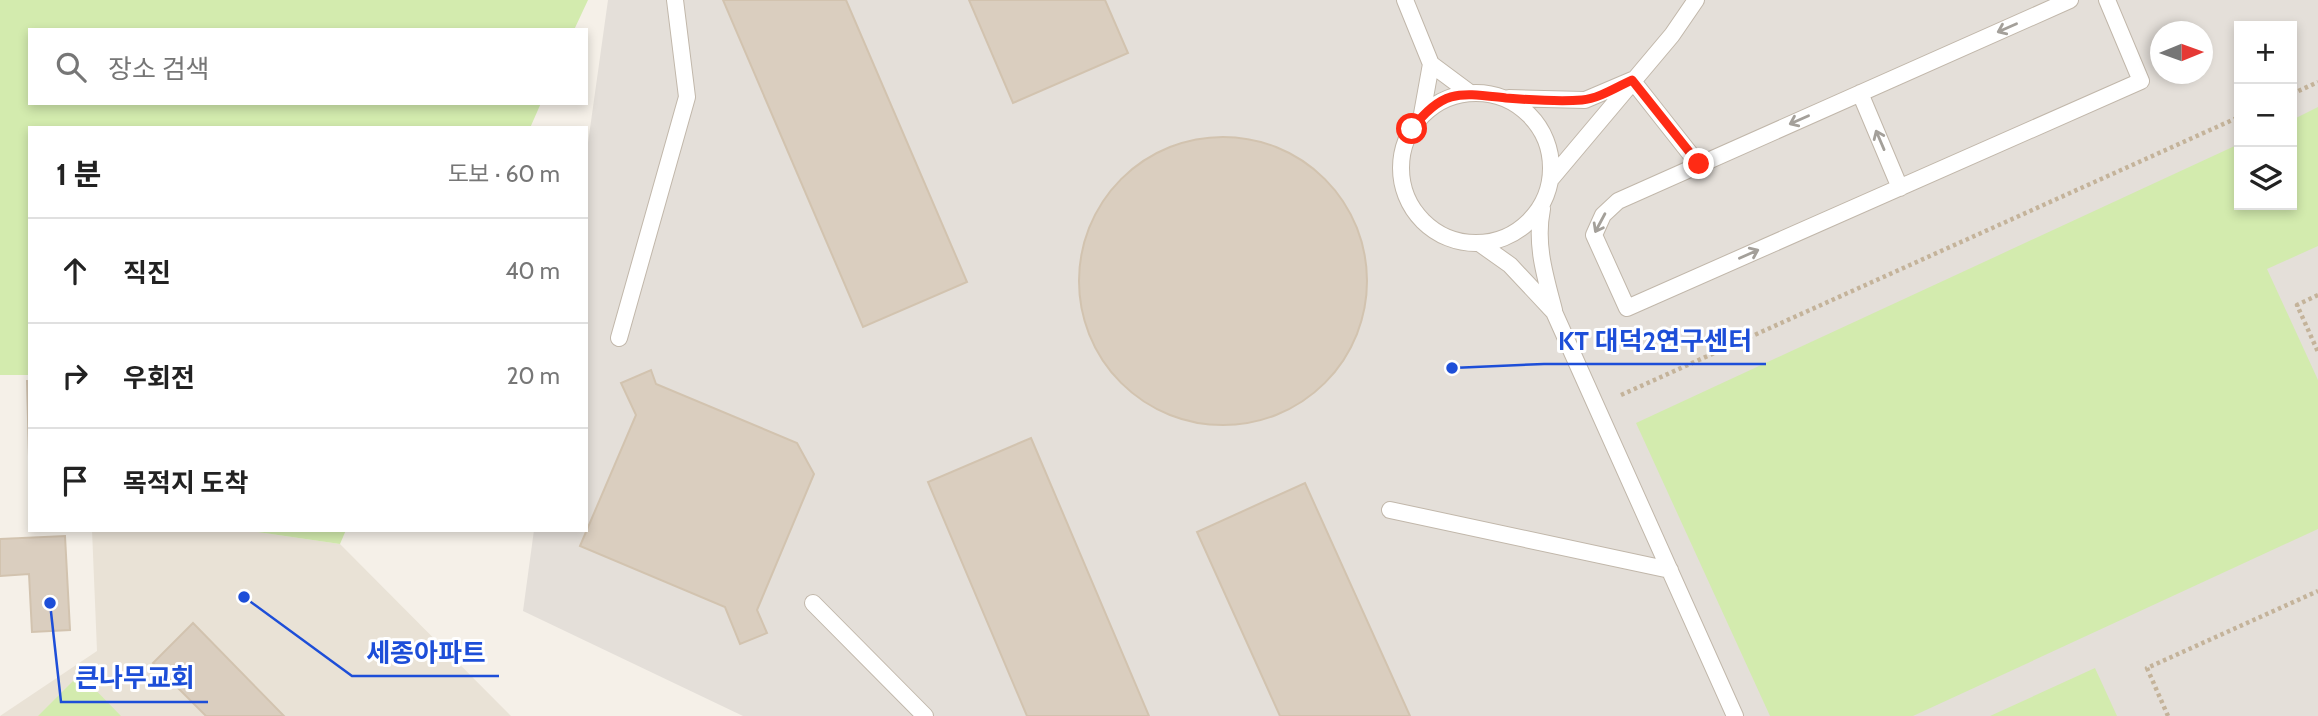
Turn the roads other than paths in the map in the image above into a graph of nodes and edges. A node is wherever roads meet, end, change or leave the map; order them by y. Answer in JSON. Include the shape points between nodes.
{"nodes":[{"id":1,"x":675,"y":0,"type":"edge"},
{"id":2,"x":1405,"y":0,"type":"edge"},
{"id":3,"x":1696,"y":0,"type":"edge"},
{"id":4,"x":2070,"y":0,"type":"edge"},
{"id":5,"x":2107,"y":0,"type":"edge"},
{"id":6,"x":1431,"y":64,"type":"junction"},
{"id":7,"x":1632,"y":80,"type":"junction"},
{"id":8,"x":1470,"y":93,"type":"junction"},
{"id":9,"x":1860,"y":93,"type":"junction"},
{"id":10,"x":1503,"y":97,"type":"junction"},
{"id":11,"x":1422,"y":114,"type":"junction"},
{"id":12,"x":1699,"y":164,"type":"junction"},
{"id":13,"x":1550,"y":180,"type":"junction"},
{"id":14,"x":1900,"y":188,"type":"junction"},
{"id":15,"x":1545,"y":197,"type":"junction"},
{"id":16,"x":1479,"y":243,"type":"junction"},
{"id":17,"x":1555,"y":313,"type":"junction"},
{"id":18,"x":619,"y":338,"type":"dead end"},
{"id":19,"x":1390,"y":510,"type":"dead end"},
{"id":20,"x":1670,"y":570,"type":"junction"},
{"id":21,"x":813,"y":603,"type":"dead end"},
{"id":22,"x":925,"y":716,"type":"edge"},
{"id":23,"x":1735,"y":716,"type":"edge"}],
"edges":[{"from":1,"to":18,"type":"lane","via":[[687,97]]},
{"from":2,"to":6,"type":"lane"},
{"from":3,"to":7,"type":"lane"},
{"from":4,"to":9,"type":"lane","one_way":true},
{"from":5,"to":14,"type":"lane","via":[[2141,81]]},
{"from":6,"to":8,"type":"lane"},
{"from":6,"to":11,"type":"lane"},
{"from":7,"to":10,"type":"lane","via":[[1585,100]]},
{"from":7,"to":12,"type":"lane"},
{"from":7,"to":13,"type":"lane"},
{"from":8,"to":10,"type":"lane"},
{"from":8,"to":11,"type":"lane","via":[[1444,100]]},
{"from":9,"to":12,"type":"lane","one_way":true},
{"from":14,"to":9,"type":"lane","one_way":true},
{"from":10,"to":13,"type":"lane","via":[[1532,117],[1541,131],[1548,147]]},
{"from":11,"to":16,"type":"lane","via":[[1401,163],[1407,198],[1429,227],[1461,242]]},
{"from":12,"to":14,"type":"lane","one_way":true,"via":[[1618,201],[1603,215],[1594,235],[1627,308]]},
{"from":13,"to":15,"type":"lane"},
{"from":15,"to":16,"type":"lane","via":[[1526,224],[1497,240]]},
{"from":15,"to":17,"type":"lane","via":[[1538,228],[1540,255]]},
{"from":16,"to":17,"type":"lane","via":[[1510,265]]},
{"from":17,"to":20,"type":"lane"},
{"from":19,"to":20,"type":"lane"},
{"from":20,"to":23,"type":"lane"},
{"from":21,"to":22,"type":"lane"}]}
